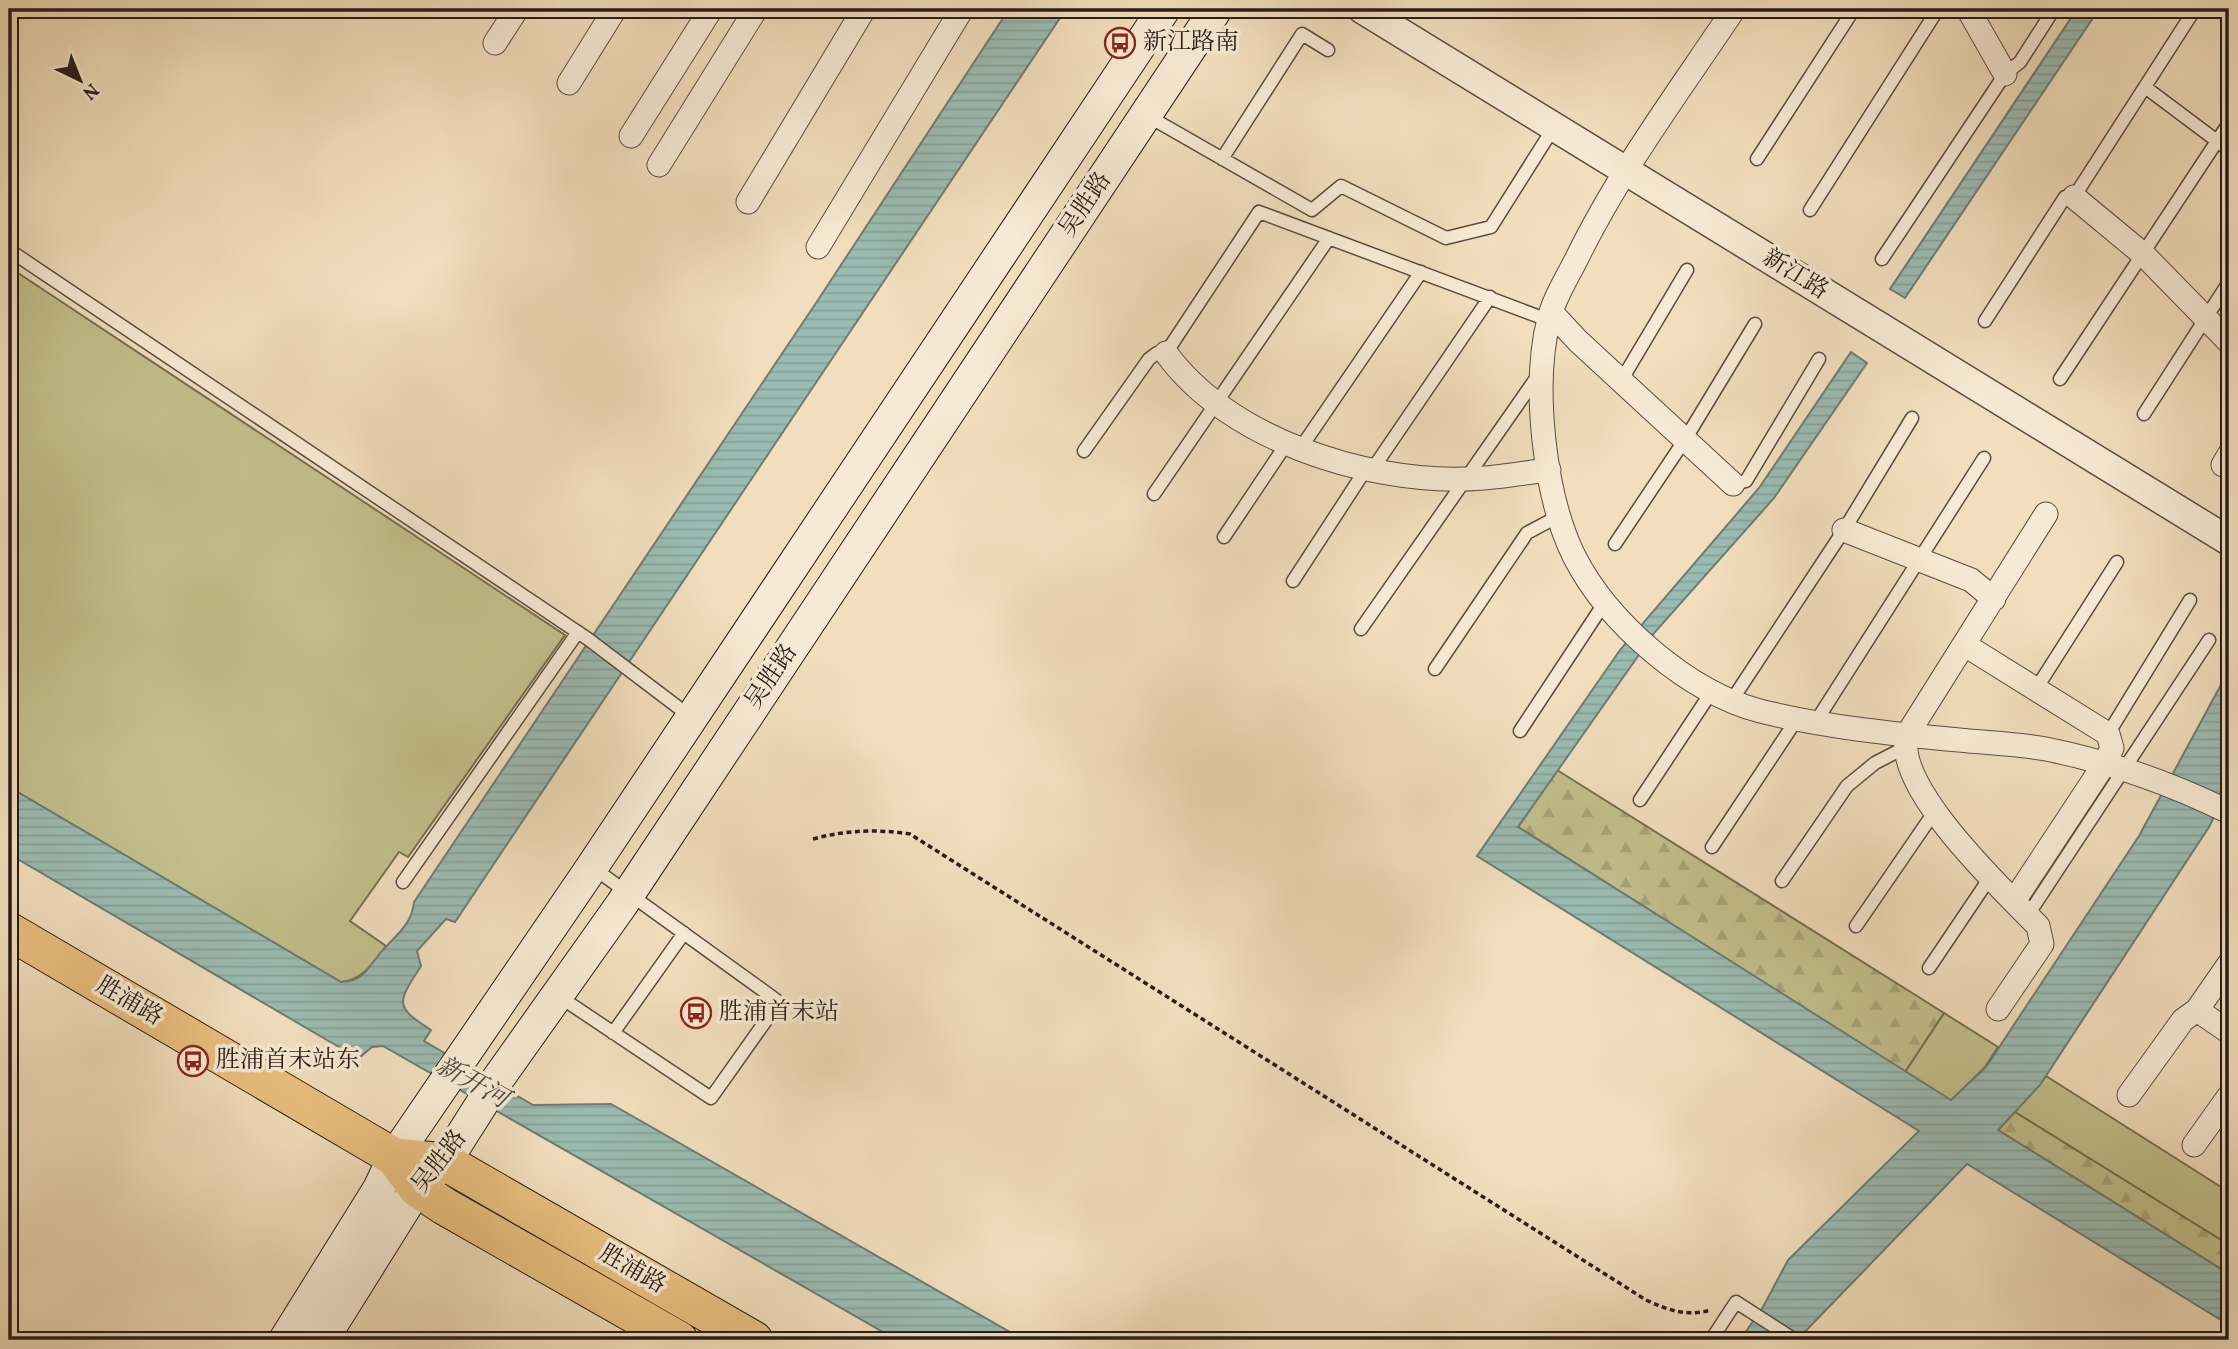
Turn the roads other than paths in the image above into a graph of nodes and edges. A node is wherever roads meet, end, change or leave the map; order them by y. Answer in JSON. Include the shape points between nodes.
{"nodes":[{"id":1,"x":517,"y":9,"type":"edge"},
{"id":2,"x":615,"y":9,"type":"edge"},
{"id":3,"x":711,"y":9,"type":"edge"},
{"id":4,"x":756,"y":9,"type":"edge"},
{"id":5,"x":864,"y":9,"type":"edge"},
{"id":6,"x":1164,"y":9,"type":"edge"},
{"id":7,"x":1216,"y":9,"type":"edge"},
{"id":8,"x":1362,"y":9,"type":"edge"},
{"id":9,"x":1734,"y":9,"type":"edge"},
{"id":10,"x":1854,"y":9,"type":"edge"},
{"id":11,"x":1938,"y":9,"type":"edge"},
{"id":12,"x":1969,"y":9,"type":"edge"},
{"id":13,"x":2054,"y":9,"type":"edge"},
{"id":14,"x":2195,"y":9,"type":"edge"},
{"id":15,"x":960,"y":10,"type":"edge"},
{"id":16,"x":495,"y":43,"type":"dead end"},
{"id":17,"x":1328,"y":50,"type":"dead end"},
{"id":18,"x":2004,"y":74,"type":"junction"},
{"id":19,"x":569,"y":83,"type":"dead end"},
{"id":20,"x":2145,"y":87,"type":"junction"},
{"id":21,"x":1146,"y":114,"type":"junction"},
{"id":22,"x":2229,"y":123,"type":"edge"},
{"id":23,"x":1554,"y":127,"type":"junction"},
{"id":24,"x":631,"y":136,"type":"dead end"},
{"id":25,"x":2217,"y":141,"type":"junction"},
{"id":26,"x":2229,"y":150,"type":"edge"},
{"id":27,"x":1222,"y":159,"type":"junction"},
{"id":28,"x":1757,"y":159,"type":"dead end"},
{"id":29,"x":659,"y":165,"type":"dead end"},
{"id":30,"x":1626,"y":171,"type":"junction"},
{"id":31,"x":2074,"y":197,"type":"junction"},
{"id":32,"x":747,"y":202,"type":"dead end"},
{"id":33,"x":1810,"y":210,"type":"dead end"},
{"id":34,"x":1329,"y":238,"type":"junction"},
{"id":35,"x":818,"y":247,"type":"dead end"},
{"id":36,"x":9,"y":250,"type":"edge"},
{"id":37,"x":2144,"y":255,"type":"junction"},
{"id":38,"x":1882,"y":259,"type":"dead end"},
{"id":39,"x":1687,"y":270,"type":"dead end"},
{"id":40,"x":1421,"y":272,"type":"junction"},
{"id":41,"x":2229,"y":282,"type":"edge"},
{"id":42,"x":1490,"y":297,"type":"junction"},
{"id":43,"x":1550,"y":316,"type":"junction"},
{"id":44,"x":2206,"y":318,"type":"junction"},
{"id":45,"x":1985,"y":321,"type":"dead end"},
{"id":46,"x":1755,"y":324,"type":"dead end"},
{"id":47,"x":2229,"y":342,"type":"edge"},
{"id":48,"x":1166,"y":353,"type":"junction"},
{"id":49,"x":1819,"y":359,"type":"dead end"},
{"id":50,"x":1542,"y":368,"type":"junction"},
{"id":51,"x":2060,"y":379,"type":"dead end"},
{"id":52,"x":1621,"y":381,"type":"junction"},
{"id":53,"x":1214,"y":402,"type":"junction"},
{"id":54,"x":2144,"y":414,"type":"dead end"},
{"id":55,"x":1912,"y":418,"type":"dead end"},
{"id":56,"x":1686,"y":438,"type":"junction"},
{"id":57,"x":1294,"y":446,"type":"junction"},
{"id":58,"x":1084,"y":451,"type":"dead end"},
{"id":59,"x":1984,"y":458,"type":"dead end"},
{"id":60,"x":1369,"y":469,"type":"junction"},
{"id":61,"x":1549,"y":470,"type":"junction"},
{"id":62,"x":1464,"y":480,"type":"junction"},
{"id":63,"x":1733,"y":484,"type":"joint"},
{"id":64,"x":1154,"y":494,"type":"dead end"},
{"id":65,"x":2046,"y":514,"type":"dead end"},
{"id":66,"x":1559,"y":516,"type":"junction"},
{"id":67,"x":1844,"y":530,"type":"junction"},
{"id":68,"x":1224,"y":537,"type":"dead end"},
{"id":69,"x":2229,"y":541,"type":"edge"},
{"id":70,"x":1615,"y":544,"type":"dead end"},
{"id":71,"x":1920,"y":559,"type":"junction"},
{"id":72,"x":2116,"y":562,"type":"dead end"},
{"id":73,"x":1293,"y":581,"type":"dead end"},
{"id":74,"x":1994,"y":599,"type":"junction"},
{"id":75,"x":2190,"y":600,"type":"dead end"},
{"id":76,"x":1605,"y":601,"type":"junction"},
{"id":77,"x":1361,"y":629,"type":"dead end"},
{"id":78,"x":583,"y":636,"type":"junction"},
{"id":79,"x":2209,"y":640,"type":"dead end"},
{"id":80,"x":1965,"y":645,"type":"junction"},
{"id":81,"x":1435,"y":669,"type":"dead end"},
{"id":82,"x":2036,"y":689,"type":"junction"},
{"id":83,"x":1722,"y":696,"type":"junction"},
{"id":84,"x":691,"y":717,"type":"junction"},
{"id":85,"x":1806,"y":721,"type":"junction"},
{"id":86,"x":1520,"y":731,"type":"dead end"},
{"id":87,"x":2108,"y":734,"type":"junction"},
{"id":88,"x":1906,"y":742,"type":"junction"},
{"id":89,"x":2116,"y":766,"type":"junction"},
{"id":90,"x":1640,"y":800,"type":"dead end"},
{"id":91,"x":1935,"y":811,"type":"junction"},
{"id":92,"x":2228,"y":811,"type":"edge"},
{"id":93,"x":1712,"y":847,"type":"dead end"},
{"id":94,"x":592,"y":867,"type":"junction"},
{"id":95,"x":1991,"y":876,"type":"junction"},
{"id":96,"x":1782,"y":881,"type":"dead end"},
{"id":97,"x":403,"y":882,"type":"dead end"},
{"id":98,"x":628,"y":894,"type":"junction"},
{"id":99,"x":2021,"y":908,"type":"junction"},
{"id":100,"x":1856,"y":926,"type":"dead end"},
{"id":101,"x":9,"y":931,"type":"edge"},
{"id":102,"x":684,"y":933,"type":"junction"},
{"id":103,"x":2229,"y":964,"type":"edge"},
{"id":104,"x":1929,"y":968,"type":"dead end"},
{"id":105,"x":557,"y":995,"type":"junction"},
{"id":106,"x":1998,"y":1010,"type":"dead end"},
{"id":107,"x":2197,"y":1010,"type":"junction"},
{"id":108,"x":2229,"y":1032,"type":"edge"},
{"id":109,"x":613,"y":1033,"type":"junction"},
{"id":110,"x":2129,"y":1095,"type":"dead end"},
{"id":111,"x":2229,"y":1097,"type":"edge"},
{"id":112,"x":2194,"y":1145,"type":"dead end"},
{"id":113,"x":394,"y":1157,"type":"junction"},
{"id":114,"x":445,"y":1163,"type":"junction"},
{"id":115,"x":418,"y":1188,"type":"junction"},
{"id":116,"x":285,"y":1340,"type":"edge"},
{"id":117,"x":323,"y":1340,"type":"edge"},
{"id":118,"x":679,"y":1340,"type":"edge"},
{"id":119,"x":754,"y":1340,"type":"edge"},
{"id":120,"x":1711,"y":1340,"type":"edge"},
{"id":121,"x":1796,"y":1340,"type":"edge"}],
"edges":[{"from":1,"to":16,"type":"street"},
{"from":2,"to":19,"type":"street"},
{"from":3,"to":24,"type":"street"},
{"from":4,"to":29,"type":"street"},
{"from":5,"to":32,"type":"street"},
{"from":6,"to":84,"type":"main road","name":"吴胜路"},
{"from":7,"to":21,"type":"main road","name":"吴胜路"},
{"from":8,"to":23,"type":"street","name":"新江路"},
{"from":9,"to":30,"type":"street"},
{"from":10,"to":28,"type":"lane"},
{"from":11,"to":33,"type":"lane"},
{"from":12,"to":18,"type":"street"},
{"from":13,"to":18,"type":"lane","via":[[2020,62]]},
{"from":14,"to":20,"type":"lane"},
{"from":15,"to":35,"type":"street"},
{"from":17,"to":27,"type":"lane","via":[[1303,34]]},
{"from":18,"to":38,"type":"lane"},
{"from":20,"to":25,"type":"lane"},
{"from":20,"to":31,"type":"lane"},
{"from":21,"to":27,"type":"lane"},
{"from":21,"to":98,"type":"main road","name":"吴胜路"},
{"from":22,"to":25,"type":"lane"},
{"from":23,"to":27,"type":"lane","via":[[1491,227],[1446,238],[1341,186],[1312,210]]},
{"from":23,"to":30,"type":"street","name":"新江路"},
{"from":25,"to":26,"type":"lane"},
{"from":25,"to":37,"type":"lane"},
{"from":30,"to":43,"type":"street","via":[[1599,213]]},
{"from":30,"to":69,"type":"street","name":"新江路"},
{"from":31,"to":37,"type":"street"},
{"from":31,"to":45,"type":"lane","via":[[2065,197]]},
{"from":34,"to":40,"type":"lane"},
{"from":34,"to":48,"type":"lane","via":[[1259,212]]},
{"from":34,"to":53,"type":"lane"},
{"from":36,"to":78,"type":"lane"},
{"from":37,"to":44,"type":"street"},
{"from":37,"to":51,"type":"lane"},
{"from":39,"to":52,"type":"lane"},
{"from":40,"to":42,"type":"lane"},
{"from":40,"to":57,"type":"lane"},
{"from":41,"to":44,"type":"lane"},
{"from":42,"to":43,"type":"lane"},
{"from":42,"to":60,"type":"lane"},
{"from":43,"to":50,"type":"street"},
{"from":43,"to":52,"type":"street"},
{"from":44,"to":47,"type":"street"},
{"from":44,"to":54,"type":"lane"},
{"from":46,"to":56,"type":"lane"},
{"from":48,"to":53,"type":"street","via":[[1181,374]]},
{"from":48,"to":58,"type":"lane","via":[[1149,359]]},
{"from":49,"to":63,"type":"lane","via":[[1746,481]]},
{"from":50,"to":61,"type":"street"},
{"from":50,"to":62,"type":"lane"},
{"from":52,"to":56,"type":"street"},
{"from":53,"to":57,"type":"street"},
{"from":53,"to":64,"type":"lane"},
{"from":55,"to":67,"type":"lane"},
{"from":56,"to":63,"type":"street"},
{"from":56,"to":70,"type":"lane"},
{"from":57,"to":60,"type":"street"},
{"from":57,"to":68,"type":"lane"},
{"from":59,"to":71,"type":"lane"},
{"from":60,"to":62,"type":"street"},
{"from":60,"to":73,"type":"lane"},
{"from":61,"to":62,"type":"street"},
{"from":61,"to":66,"type":"street"},
{"from":62,"to":77,"type":"lane"},
{"from":65,"to":74,"type":"street"},
{"from":66,"to":76,"type":"street","via":[[1575,557]]},
{"from":66,"to":81,"type":"lane","via":[[1527,533]]},
{"from":67,"to":71,"type":"street"},
{"from":67,"to":83,"type":"lane"},
{"from":71,"to":74,"type":"street","via":[[1971,580]]},
{"from":71,"to":85,"type":"lane"},
{"from":72,"to":82,"type":"lane"},
{"from":74,"to":80,"type":"street"},
{"from":75,"to":87,"type":"lane"},
{"from":76,"to":83,"type":"street","via":[[1653,651]]},
{"from":76,"to":86,"type":"lane"},
{"from":78,"to":84,"type":"lane"},
{"from":78,"to":97,"type":"lane"},
{"from":79,"to":89,"type":"lane"},
{"from":80,"to":82,"type":"street"},
{"from":80,"to":88,"type":"street"},
{"from":82,"to":87,"type":"street"},
{"from":83,"to":85,"type":"street","via":[[1756,710]]},
{"from":83,"to":90,"type":"lane"},
{"from":84,"to":94,"type":"main road","name":"吴胜路"},
{"from":85,"to":88,"type":"street"},
{"from":85,"to":93,"type":"lane"},
{"from":87,"to":89,"type":"street"},
{"from":88,"to":89,"type":"street","via":[[2043,748]]},
{"from":88,"to":91,"type":"street","via":[[1916,779]]},
{"from":88,"to":96,"type":"lane","via":[[1847,786]]},
{"from":89,"to":92,"type":"street"},
{"from":89,"to":99,"type":"street"},
{"from":91,"to":95,"type":"street"},
{"from":91,"to":100,"type":"lane"},
{"from":94,"to":98,"type":"lane"},
{"from":94,"to":113,"type":"main road","name":"吴胜路"},
{"from":95,"to":99,"type":"street"},
{"from":95,"to":104,"type":"lane"},
{"from":98,"to":102,"type":"lane"},
{"from":98,"to":105,"type":"main road","name":"吴胜路"},
{"from":99,"to":106,"type":"street","via":[[2038,926],[2042,944]]},
{"from":101,"to":113,"type":"main road","name":"胜浦路"},
{"from":102,"to":109,"type":"lane"},
{"from":102,"to":109,"type":"lane","via":[[779,1002],[711,1098]]},
{"from":103,"to":107,"type":"street"},
{"from":105,"to":109,"type":"lane"},
{"from":105,"to":114,"type":"main road","name":"吴胜路"},
{"from":107,"to":108,"type":"street"},
{"from":107,"to":110,"type":"street","via":[[2183,1020]]},
{"from":111,"to":112,"type":"street"},
{"from":113,"to":114,"type":"main road","name":"胜浦路"},
{"from":113,"to":115,"type":"main road","name":"胜浦路"},
{"from":113,"to":116,"type":"main road","name":"吴胜路"},
{"from":114,"to":115,"type":"main road","name":"吴胜路"},
{"from":114,"to":119,"type":"main road","name":"胜浦路"},
{"from":115,"to":117,"type":"main road","name":"吴胜路"},
{"from":115,"to":118,"type":"main road","name":"胜浦路"},
{"from":120,"to":121,"type":"lane","via":[[1736,1302]]}]}
